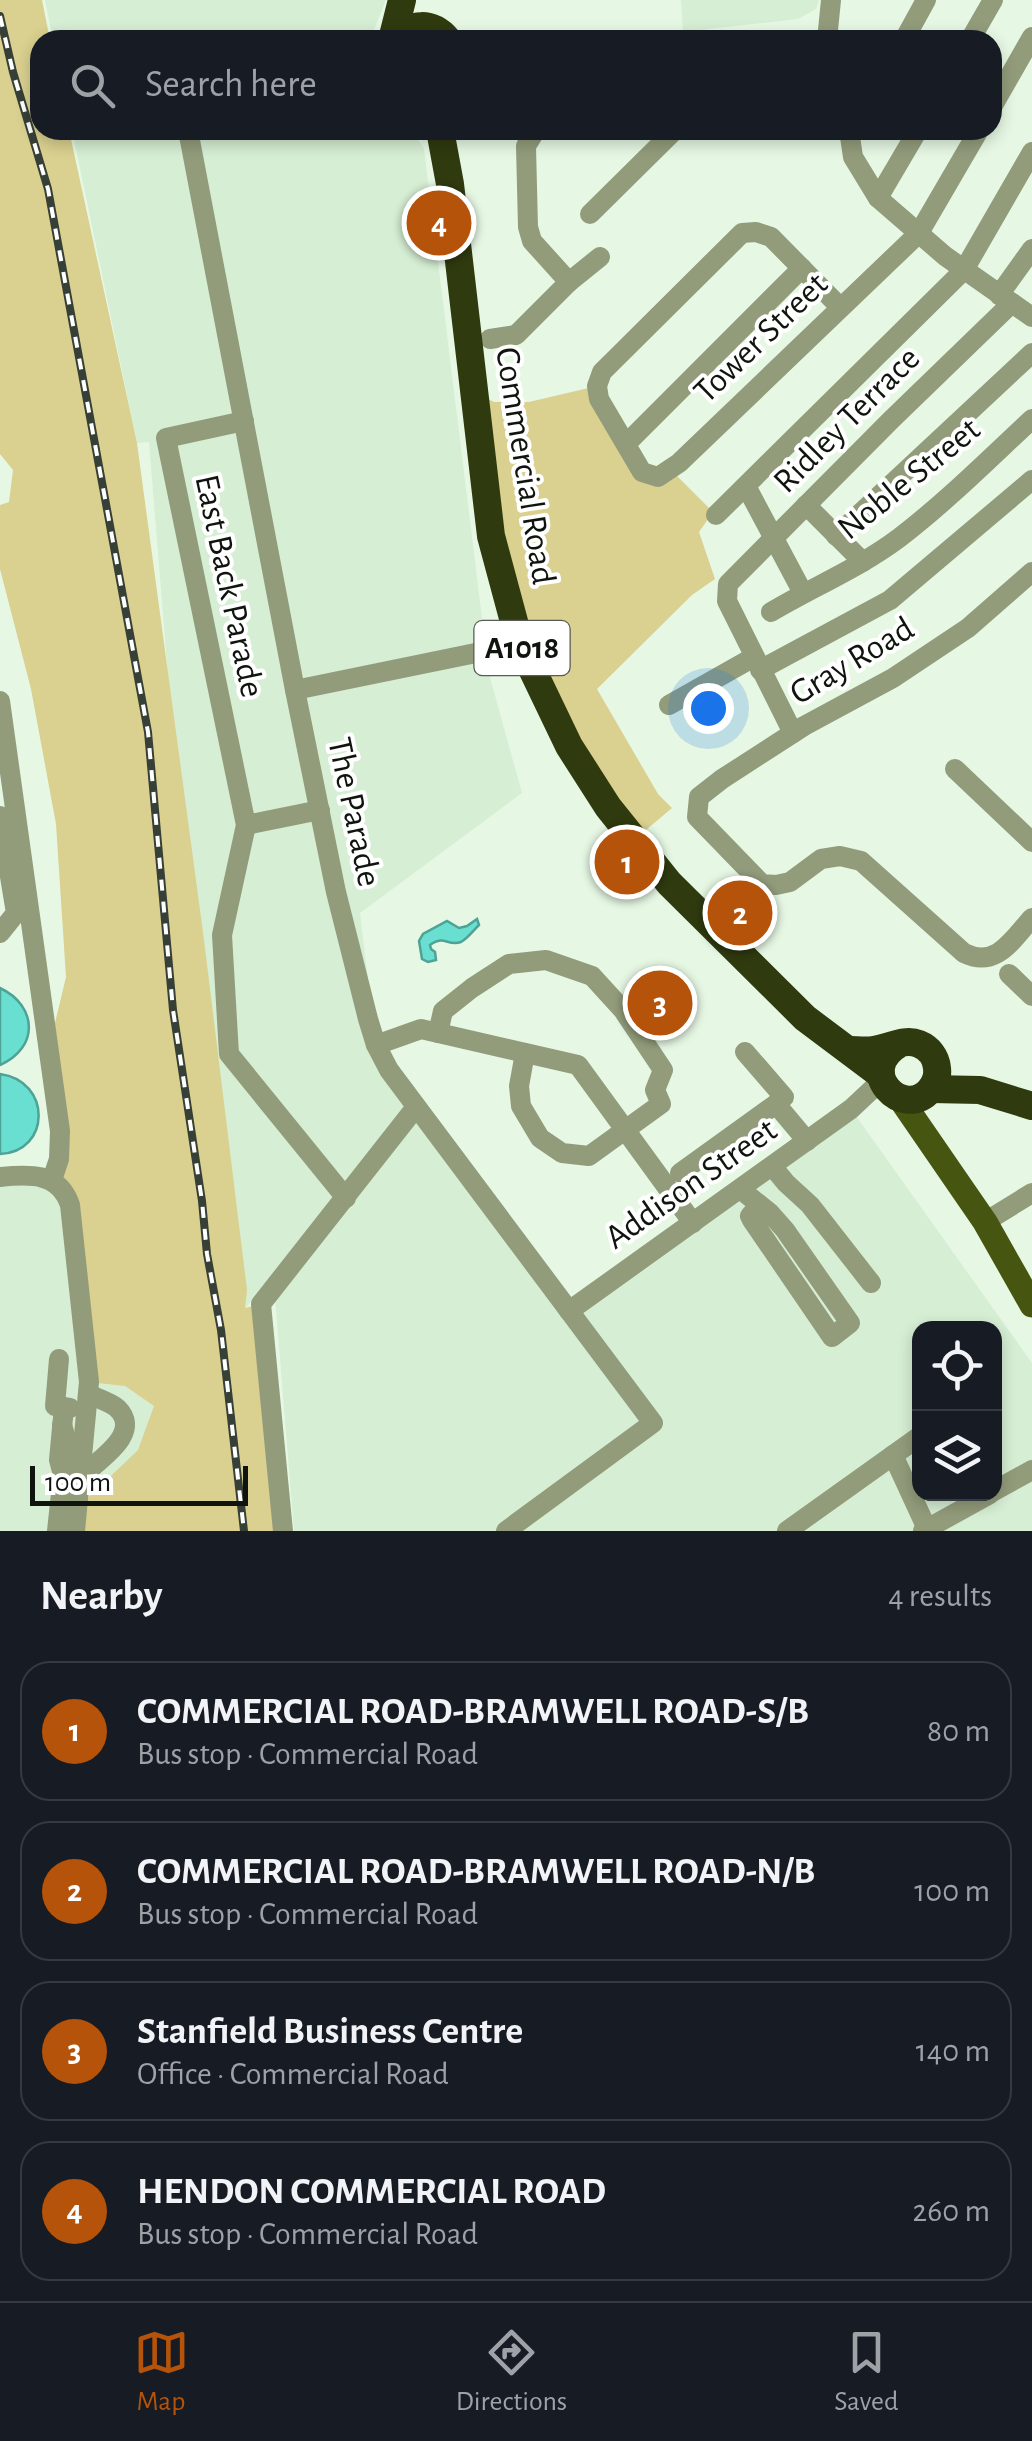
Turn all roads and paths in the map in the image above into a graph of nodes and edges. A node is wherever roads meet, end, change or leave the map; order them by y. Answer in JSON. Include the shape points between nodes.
{"nodes":[{"id":1,"x":402,"y":0,"type":"edge"},
{"id":2,"x":416,"y":0,"type":"edge"},
{"id":3,"x":831,"y":0,"type":"edge"},
{"id":4,"x":926,"y":0,"type":"edge"},
{"id":5,"x":994,"y":0,"type":"edge"},
{"id":6,"x":395,"y":30,"type":"edge"},
{"id":7,"x":405,"y":30,"type":"edge"},
{"id":8,"x":436,"y":30,"type":"edge"},
{"id":9,"x":439,"y":30,"type":"edge"},
{"id":10,"x":829,"y":30,"type":"edge"},
{"id":11,"x":910,"y":30,"type":"edge"},
{"id":12,"x":976,"y":30,"type":"edge"},
{"id":13,"x":1032,"y":38,"type":"edge"},
{"id":14,"x":1002,"y":90,"type":"edge"},
{"id":15,"x":190,"y":140,"type":"edge"},
{"id":16,"x":442,"y":140,"type":"edge"},
{"id":17,"x":530,"y":140,"type":"edge"},
{"id":18,"x":666,"y":140,"type":"edge"},
{"id":19,"x":852,"y":140,"type":"edge"},
{"id":20,"x":912,"y":140,"type":"edge"},
{"id":21,"x":973,"y":140,"type":"edge"},
{"id":22,"x":1032,"y":152,"type":"edge"},
{"id":23,"x":878,"y":198,"type":"junction"},
{"id":24,"x":590,"y":214,"type":"dead end"},
{"id":25,"x":920,"y":233,"type":"junction"},
{"id":26,"x":1032,"y":249,"type":"edge"},
{"id":27,"x":600,"y":257,"type":"dead end"},
{"id":28,"x":802,"y":268,"type":"junction"},
{"id":29,"x":964,"y":270,"type":"junction"},
{"id":30,"x":569,"y":282,"type":"junction"},
{"id":31,"x":1006,"y":299,"type":"junction"},
{"id":32,"x":840,"y":307,"type":"junction"},
{"id":33,"x":1032,"y":317,"type":"edge"},
{"id":34,"x":500,"y":344,"type":"dead end"},
{"id":35,"x":1032,"y":353,"type":"edge"},
{"id":36,"x":1032,"y":419,"type":"edge"},
{"id":37,"x":244,"y":422,"type":"junction"},
{"id":38,"x":626,"y":444,"type":"junction"},
{"id":39,"x":1032,"y":480,"type":"edge"},
{"id":40,"x":746,"y":486,"type":"junction"},
{"id":41,"x":806,"y":505,"type":"junction"},
{"id":42,"x":716,"y":515,"type":"dead end"},
{"id":43,"x":836,"y":536,"type":"junction"},
{"id":44,"x":773,"y":538,"type":"junction"},
{"id":45,"x":863,"y":562,"type":"junction"},
{"id":46,"x":1032,"y":572,"type":"edge"},
{"id":47,"x":803,"y":592,"type":"junction"},
{"id":48,"x":771,"y":612,"type":"dead end"},
{"id":49,"x":520,"y":644,"type":"junction"},
{"id":50,"x":757,"y":664,"type":"junction"},
{"id":51,"x":295,"y":690,"type":"junction"},
{"id":52,"x":0,"y":701,"type":"edge"},
{"id":53,"x":669,"y":706,"type":"dead end"},
{"id":54,"x":793,"y":733,"type":"junction"},
{"id":55,"x":955,"y":769,"type":"dead end"},
{"id":56,"x":320,"y":810,"type":"junction"},
{"id":57,"x":0,"y":816,"type":"edge"},
{"id":58,"x":246,"y":825,"type":"junction"},
{"id":59,"x":1032,"y":842,"type":"edge"},
{"id":60,"x":1032,"y":918,"type":"edge"},
{"id":61,"x":32,"y":933,"type":"junction"},
{"id":62,"x":0,"y":935,"type":"edge"},
{"id":63,"x":1008,"y":974,"type":"dead end"},
{"id":64,"x":1032,"y":996,"type":"edge"},
{"id":65,"x":438,"y":1033,"type":"junction"},
{"id":66,"x":899,"y":1044,"type":"junction"},
{"id":67,"x":376,"y":1045,"type":"junction"},
{"id":68,"x":850,"y":1050,"type":"junction"},
{"id":69,"x":929,"y":1050,"type":"junction"},
{"id":70,"x":525,"y":1052,"type":"junction"},
{"id":71,"x":744,"y":1052,"type":"dead end"},
{"id":72,"x":902,"y":1088,"type":"junction"},
{"id":73,"x":980,"y":1090,"type":"junction"},
{"id":74,"x":776,"y":1104,"type":"junction"},
{"id":75,"x":1032,"y":1106,"type":"edge"},
{"id":76,"x":416,"y":1107,"type":"junction"},
{"id":77,"x":626,"y":1130,"type":"junction"},
{"id":78,"x":807,"y":1141,"type":"junction"},
{"id":79,"x":772,"y":1166,"type":"junction"},
{"id":80,"x":680,"y":1173,"type":"dead end"},
{"id":81,"x":0,"y":1178,"type":"edge"},
{"id":82,"x":52,"y":1180,"type":"junction"},
{"id":83,"x":740,"y":1189,"type":"junction"},
{"id":84,"x":1032,"y":1194,"type":"edge"},
{"id":85,"x":346,"y":1198,"type":"junction"},
{"id":86,"x":759,"y":1206,"type":"junction"},
{"id":87,"x":692,"y":1222,"type":"junction"},
{"id":88,"x":985,"y":1222,"type":"junction"},
{"id":89,"x":871,"y":1283,"type":"dead end"},
{"id":90,"x":1032,"y":1305,"type":"edge"},
{"id":91,"x":569,"y":1311,"type":"junction"},
{"id":92,"x":66,"y":1360,"type":"dead end"},
{"id":93,"x":74,"y":1408,"type":"junction"},
{"id":94,"x":912,"y":1441,"type":"edge"},
{"id":95,"x":892,"y":1455,"type":"junction"},
{"id":96,"x":60,"y":1460,"type":"junction"},
{"id":97,"x":1032,"y":1470,"type":"edge"},
{"id":98,"x":81,"y":1477,"type":"junction"},
{"id":99,"x":1002,"y":1486,"type":"edge"},
{"id":100,"x":976,"y":1501,"type":"edge"},
{"id":101,"x":926,"y":1530,"type":"edge"},
{"id":102,"x":45,"y":1531,"type":"edge"},
{"id":103,"x":57,"y":1531,"type":"edge"},
{"id":104,"x":75,"y":1531,"type":"edge"},
{"id":105,"x":283,"y":1531,"type":"edge"},
{"id":106,"x":506,"y":1531,"type":"edge"},
{"id":107,"x":787,"y":1531,"type":"edge"}],
"edges":[{"from":1,"to":6,"type":"highway"},
{"from":2,"to":9,"type":"highway"},
{"from":3,"to":10,"type":"street"},
{"from":4,"to":11,"type":"street"},
{"from":5,"to":12,"type":"street"},
{"from":7,"to":8,"type":"highway"},
{"from":13,"to":14,"type":"street"},
{"from":15,"to":37,"type":"street","name":"The Parade"},
{"from":16,"to":49,"type":"highway","name":"Commercial Road","number":"A1018","via":[[491,536]]},
{"from":17,"to":30,"type":"street","via":[[532,241]]},
{"from":18,"to":24,"type":"street"},
{"from":19,"to":23,"type":"street","via":[[853,157]]},
{"from":20,"to":23,"type":"street"},
{"from":21,"to":25,"type":"street","name":"Tower Street"},
{"from":22,"to":29,"type":"street"},
{"from":23,"to":25,"type":"street"},
{"from":25,"to":29,"type":"street"},
{"from":25,"to":32,"type":"street","name":"Tower Street"},
{"from":26,"to":31,"type":"street","name":"Ridley Terrace"},
{"from":27,"to":30,"type":"street"},
{"from":28,"to":32,"type":"street"},
{"from":28,"to":38,"type":"street"},
{"from":28,"to":38,"type":"street","via":[[771,237],[742,233],[602,372],[599,399]]},
{"from":29,"to":31,"type":"street"},
{"from":29,"to":40,"type":"street"},
{"from":30,"to":34,"type":"street"},
{"from":31,"to":33,"type":"street"},
{"from":31,"to":41,"type":"street","name":"Ridley Terrace"},
{"from":32,"to":38,"type":"street","name":"Tower Street","via":[[658,477],[642,472]]},
{"from":35,"to":43,"type":"street"},
{"from":36,"to":45,"type":"street","name":"Noble Street"},
{"from":37,"to":51,"type":"street","name":"The Parade"},
{"from":37,"to":58,"type":"street","name":"East Back Parade","via":[[166,438]]},
{"from":39,"to":50,"type":"street","via":[[890,600]]},
{"from":40,"to":42,"type":"street"},
{"from":40,"to":44,"type":"street"},
{"from":41,"to":43,"type":"street"},
{"from":41,"to":44,"type":"street","name":"Ridley Terrace"},
{"from":43,"to":45,"type":"street"},
{"from":44,"to":47,"type":"street"},
{"from":44,"to":50,"type":"street","name":"Ridley Terrace","via":[[728,584],[727,600]]},
{"from":45,"to":47,"type":"street","name":"Noble Street"},
{"from":46,"to":54,"type":"street","name":"Gray Road","via":[[968,628]]},
{"from":47,"to":48,"type":"street","name":"Noble Street"},
{"from":49,"to":51,"type":"street"},
{"from":49,"to":68,"type":"highway","name":"Commercial Road","number":"A1018","via":[[569,746],[669,883],[805,1018]]},
{"from":50,"to":53,"type":"street"},
{"from":50,"to":54,"type":"street"},
{"from":51,"to":56,"type":"street","name":"The Parade"},
{"from":52,"to":61,"type":"street"},
{"from":54,"to":60,"type":"street","name":"Gray Road","via":[[699,797],[697,817],[762,884],[790,882],[820,859],[861,861],[976,959],[993,958]]},
{"from":55,"to":59,"type":"street"},
{"from":56,"to":58,"type":"street"},
{"from":56,"to":67,"type":"street","name":"The Parade"},
{"from":57,"to":62,"type":"street","via":[[16,913]]},
{"from":58,"to":85,"type":"street","via":[[222,935],[229,1054]]},
{"from":61,"to":62,"type":"street"},
{"from":61,"to":82,"type":"street","via":[[60,1131]]},
{"from":63,"to":64,"type":"street"},
{"from":65,"to":67,"type":"street","via":[[420,1029]]},
{"from":65,"to":70,"type":"street"},
{"from":65,"to":77,"type":"street","via":[[443,1012],[509,964],[546,960],[592,976],[663,1070],[656,1090],[662,1104]]},
{"from":66,"to":68,"type":"highway"},
{"from":66,"to":69,"type":"highway","via":[[915,1042]]},
{"from":66,"to":72,"type":"highway","via":[[881,1066]]},
{"from":67,"to":76,"type":"street","name":"The Parade"},
{"from":68,"to":72,"type":"highway","name":"Commercial Road","number":"A1018"},
{"from":69,"to":72,"type":"highway","via":[[938,1073]]},
{"from":69,"to":73,"type":"highway"},
{"from":70,"to":77,"type":"street","via":[[578,1065]]},
{"from":70,"to":77,"type":"street","via":[[522,1106],[540,1138],[562,1153],[589,1156]]},
{"from":71,"to":74,"type":"street","via":[[784,1097]]},
{"from":72,"to":73,"type":"highway"},
{"from":72,"to":78,"type":"street","name":"Addison Street","via":[[851,1109]]},
{"from":72,"to":88,"type":"main road","number":"A1018"},
{"from":73,"to":75,"type":"highway"},
{"from":74,"to":78,"type":"street"},
{"from":74,"to":80,"type":"street"},
{"from":76,"to":85,"type":"street"},
{"from":76,"to":91,"type":"street","name":"The Parade"},
{"from":77,"to":87,"type":"street"},
{"from":78,"to":79,"type":"street","name":"Addison Street"},
{"from":79,"to":83,"type":"street","name":"Addison Street"},
{"from":79,"to":89,"type":"street"},
{"from":81,"to":82,"type":"street"},
{"from":82,"to":93,"type":"street","via":[[70,1205]]},
{"from":83,"to":86,"type":"street"},
{"from":83,"to":87,"type":"street","name":"Addison Street"},
{"from":84,"to":88,"type":"street"},
{"from":85,"to":105,"type":"street","via":[[262,1304]]},
{"from":86,"to":86,"type":"street","via":[[785,1230],[850,1323],[832,1337],[752,1220]]},
{"from":87,"to":91,"type":"street","name":"Addison Street"},
{"from":88,"to":90,"type":"main road","number":"A1018"},
{"from":91,"to":106,"type":"street","name":"The Parade","via":[[653,1423]]},
{"from":92,"to":93,"type":"street"},
{"from":93,"to":96,"type":"street"},
{"from":93,"to":98,"type":"street"},
{"from":93,"to":98,"type":"street","via":[[68,1449]]},
{"from":93,"to":98,"type":"street","via":[[115,1406],[124,1422],[116,1446]]},
{"from":94,"to":95,"type":"street"},
{"from":95,"to":101,"type":"street"},
{"from":95,"to":107,"type":"street"},
{"from":96,"to":102,"type":"street","via":[[51,1474]]},
{"from":96,"to":103,"type":"street"},
{"from":97,"to":99,"type":"street"},
{"from":98,"to":104,"type":"street"},
{"from":100,"to":101,"type":"street"}]}
